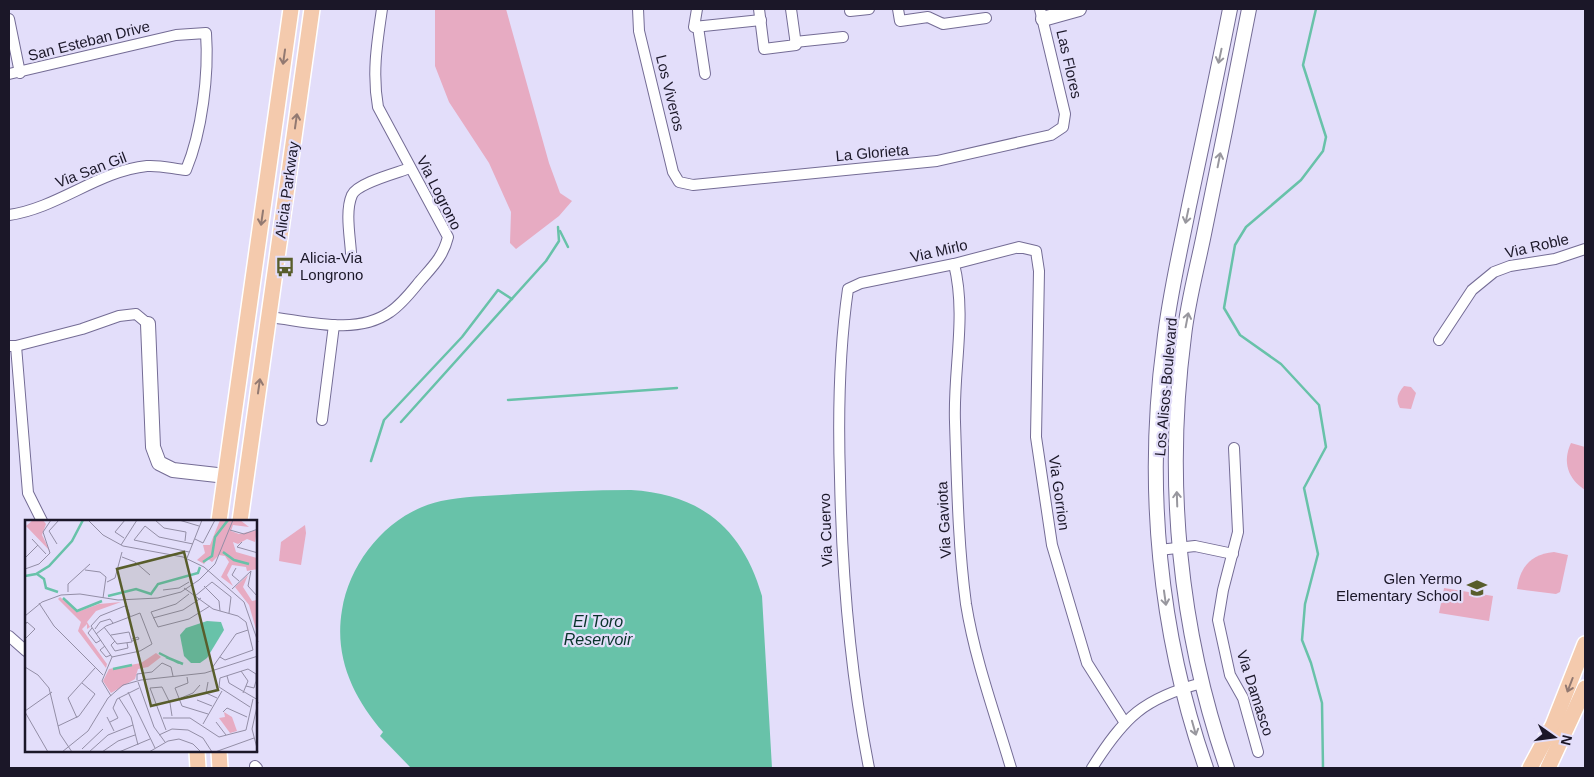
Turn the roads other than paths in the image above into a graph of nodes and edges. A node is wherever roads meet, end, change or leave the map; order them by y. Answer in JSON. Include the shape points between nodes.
{"nodes":[{"id":1,"x":291,"y":9,"type":"edge"},
{"id":2,"x":312,"y":9,"type":"edge"},
{"id":3,"x":382,"y":9,"type":"edge"},
{"id":4,"x":638,"y":9,"type":"edge"},
{"id":5,"x":696,"y":9,"type":"edge"},
{"id":6,"x":760,"y":9,"type":"edge"},
{"id":7,"x":791,"y":9,"type":"edge"},
{"id":8,"x":869,"y":9,"type":"edge"},
{"id":9,"x":898,"y":9,"type":"edge"},
{"id":10,"x":1079,"y":9,"type":"edge"},
{"id":11,"x":1230,"y":9,"type":"edge"},
{"id":12,"x":1249,"y":9,"type":"edge"},
{"id":13,"x":850,"y":11,"type":"dead end"},
{"id":14,"x":928,"y":13,"type":"edge"},
{"id":15,"x":1042,"y":14,"type":"edge"},
{"id":16,"x":986,"y":18,"type":"dead end"},
{"id":17,"x":9,"y":19,"type":"edge"},
{"id":18,"x":761,"y":20,"type":"junction"},
{"id":19,"x":698,"y":27,"type":"junction"},
{"id":20,"x":843,"y":37,"type":"dead end"},
{"id":21,"x":796,"y":42,"type":"junction"},
{"id":22,"x":20,"y":73,"type":"junction"},
{"id":23,"x":9,"y":74,"type":"edge"},
{"id":24,"x":705,"y":74,"type":"dead end"},
{"id":25,"x":1063,"y":127,"type":"joint"},
{"id":26,"x":410,"y":168,"type":"junction"},
{"id":27,"x":186,"y":170,"type":"joint"},
{"id":28,"x":679,"y":182,"type":"joint"},
{"id":29,"x":9,"y":215,"type":"edge"},
{"id":30,"x":1585,"y":249,"type":"edge"},
{"id":31,"x":1036,"y":251,"type":"joint"},
{"id":32,"x":351,"y":253,"type":"dead end"},
{"id":33,"x":954,"y":264,"type":"junction"},
{"id":34,"x":848,"y":289,"type":"joint"},
{"id":35,"x":269,"y":317,"type":"junction"},
{"id":36,"x":148,"y":324,"type":"joint"},
{"id":37,"x":334,"y":325,"type":"junction"},
{"id":38,"x":1439,"y":340,"type":"dead end"},
{"id":39,"x":12,"y":346,"type":"edge"},
{"id":40,"x":255,"y":413,"type":"junction"},
{"id":41,"x":322,"y":420,"type":"dead end"},
{"id":42,"x":1234,"y":448,"type":"dead end"},
{"id":43,"x":226,"y":476,"type":"junction"},
{"id":44,"x":42,"y":520,"type":"edge"},
{"id":45,"x":219,"y":520,"type":"edge"},
{"id":46,"x":231,"y":520,"type":"edge"},
{"id":47,"x":240,"y":520,"type":"edge"},
{"id":48,"x":1179,"y":548,"type":"junction"},
{"id":49,"x":1159,"y":550,"type":"junction"},
{"id":50,"x":1233,"y":554,"type":"junction"},
{"id":51,"x":9,"y":636,"type":"edge"},
{"id":52,"x":1585,"y":644,"type":"edge"},
{"id":53,"x":25,"y":650,"type":"edge"},
{"id":54,"x":1202,"y":682,"type":"junction"},
{"id":55,"x":1182,"y":688,"type":"junction"},
{"id":56,"x":1585,"y":688,"type":"edge"},
{"id":57,"x":1125,"y":723,"type":"junction"},
{"id":58,"x":197,"y":752,"type":"edge"},
{"id":59,"x":219,"y":752,"type":"edge"},
{"id":60,"x":1258,"y":752,"type":"dead end"},
{"id":61,"x":198,"y":768,"type":"edge"},
{"id":62,"x":220,"y":768,"type":"edge"},
{"id":63,"x":868,"y":768,"type":"edge"},
{"id":64,"x":1011,"y":768,"type":"edge"},
{"id":65,"x":1092,"y":768,"type":"edge"},
{"id":66,"x":1206,"y":768,"type":"edge"},
{"id":67,"x":1227,"y":768,"type":"edge"},
{"id":68,"x":1530,"y":768,"type":"edge"},
{"id":69,"x":1548,"y":768,"type":"edge"}],
"edges":[{"from":1,"to":43,"type":"main road","name":"Alicia Parkway","one_way":true},
{"from":35,"to":2,"type":"main road","name":"Alicia Parkway","one_way":true},
{"from":3,"to":26,"type":"street","name":"Via Logrono","via":[[374,64],[376,100]]},
{"from":4,"to":28,"type":"street","name":"Los Viveros","via":[[642,41],[673,172]]},
{"from":5,"to":19,"type":"street","via":[[694,27]]},
{"from":6,"to":18,"type":"street"},
{"from":7,"to":21,"type":"street"},
{"from":8,"to":13,"type":"street"},
{"from":9,"to":14,"type":"street","via":[[900,21]]},
{"from":10,"to":15,"type":"main road"},
{"from":11,"to":49,"type":"main road","name":"Los Alisos Boulevard","one_way":true,"via":[[1164,342],[1156,439]]},
{"from":48,"to":12,"type":"main road","name":"Los Alisos Boulevard","one_way":true,"via":[[1176,457],[1184,335]]},
{"from":14,"to":16,"type":"street","via":[[943,24]]},
{"from":15,"to":25,"type":"street","name":"Las Flores","via":[[1065,114]]},
{"from":17,"to":22,"type":"street"},
{"from":18,"to":19,"type":"street"},
{"from":18,"to":21,"type":"street","via":[[764,49],[796,45]]},
{"from":19,"to":24,"type":"street"},
{"from":20,"to":21,"type":"street"},
{"from":22,"to":23,"type":"street","name":"San Esteban Drive"},
{"from":22,"to":27,"type":"street","name":"San Esteban Drive","via":[[176,35],[206,33],[208,62],[194,152]]},
{"from":25,"to":28,"type":"street","name":"La Glorieta","via":[[1051,135],[937,162],[693,185]]},
{"from":26,"to":32,"type":"street","via":[[358,188],[352,195],[349,210]]},
{"from":26,"to":37,"type":"street","name":"Via Logrono","via":[[448,237],[444,253],[390,312],[374,320]]},
{"from":27,"to":29,"type":"street","name":"Via San Gil","via":[[149,166],[122,171],[29,212]]},
{"from":30,"to":38,"type":"street","name":"Via Roble","via":[[1494,272],[1472,290]]},
{"from":31,"to":33,"type":"street","name":"Via Mirlo","via":[[1019,247]]},
{"from":31,"to":57,"type":"street","name":"Via Gorrion","via":[[1039,271],[1036,437],[1052,545],[1087,663]]},
{"from":33,"to":34,"type":"street","name":"Via Mirlo","via":[[861,283]]},
{"from":33,"to":64,"type":"street","name":"Via Gaviota","via":[[960,288],[954,412],[959,538],[966,604],[977,656]]},
{"from":34,"to":63,"type":"street","name":"Via Cuervo","via":[[840,389],[842,562],[850,649]]},
{"from":35,"to":37,"type":"street","name":"Via Logrono"},
{"from":40,"to":35,"type":"main road","name":"Alicia Parkway","one_way":true},
{"from":36,"to":39,"type":"street","via":[[136,314],[119,316],[82,329]]},
{"from":36,"to":43,"type":"main road","via":[[153,447],[159,463],[173,470]]},
{"from":37,"to":41,"type":"street"},
{"from":39,"to":44,"type":"street","via":[[28,493]]},
{"from":40,"to":43,"type":"main road","via":[[241,444],[237,463]]},
{"from":40,"to":47,"type":"main road","name":"Alicia Parkway"},
{"from":42,"to":50,"type":"street","name":"Via Damasco","via":[[1238,532]]},
{"from":43,"to":45,"type":"main road","name":"Alicia Parkway"},
{"from":43,"to":46,"type":"main road","via":[[234,492]]},
{"from":48,"to":49,"type":"street"},
{"from":48,"to":50,"type":"street","via":[[1195,546]]},
{"from":48,"to":54,"type":"main road","name":"Los Alisos Boulevard","via":[[1191,634]]},
{"from":49,"to":55,"type":"main road","name":"Los Alisos Boulevard","one_way":true},
{"from":50,"to":60,"type":"street","name":"Via Damasco","via":[[1218,620],[1230,675],[1243,698]]},
{"from":51,"to":53,"type":"street"},
{"from":52,"to":68,"type":"main road","one_way":true,"via":[[1553,725]]},
{"from":54,"to":55,"type":"street"},
{"from":54,"to":67,"type":"main road","name":"Los Alisos Boulevard"},
{"from":55,"to":57,"type":"street","via":[[1148,703]]},
{"from":55,"to":66,"type":"main road","name":"Los Alisos Boulevard","one_way":true},
{"from":56,"to":69,"type":"main road"},
{"from":57,"to":65,"type":"street"},
{"from":58,"to":61,"type":"main road"},
{"from":59,"to":62,"type":"main road"}]}
